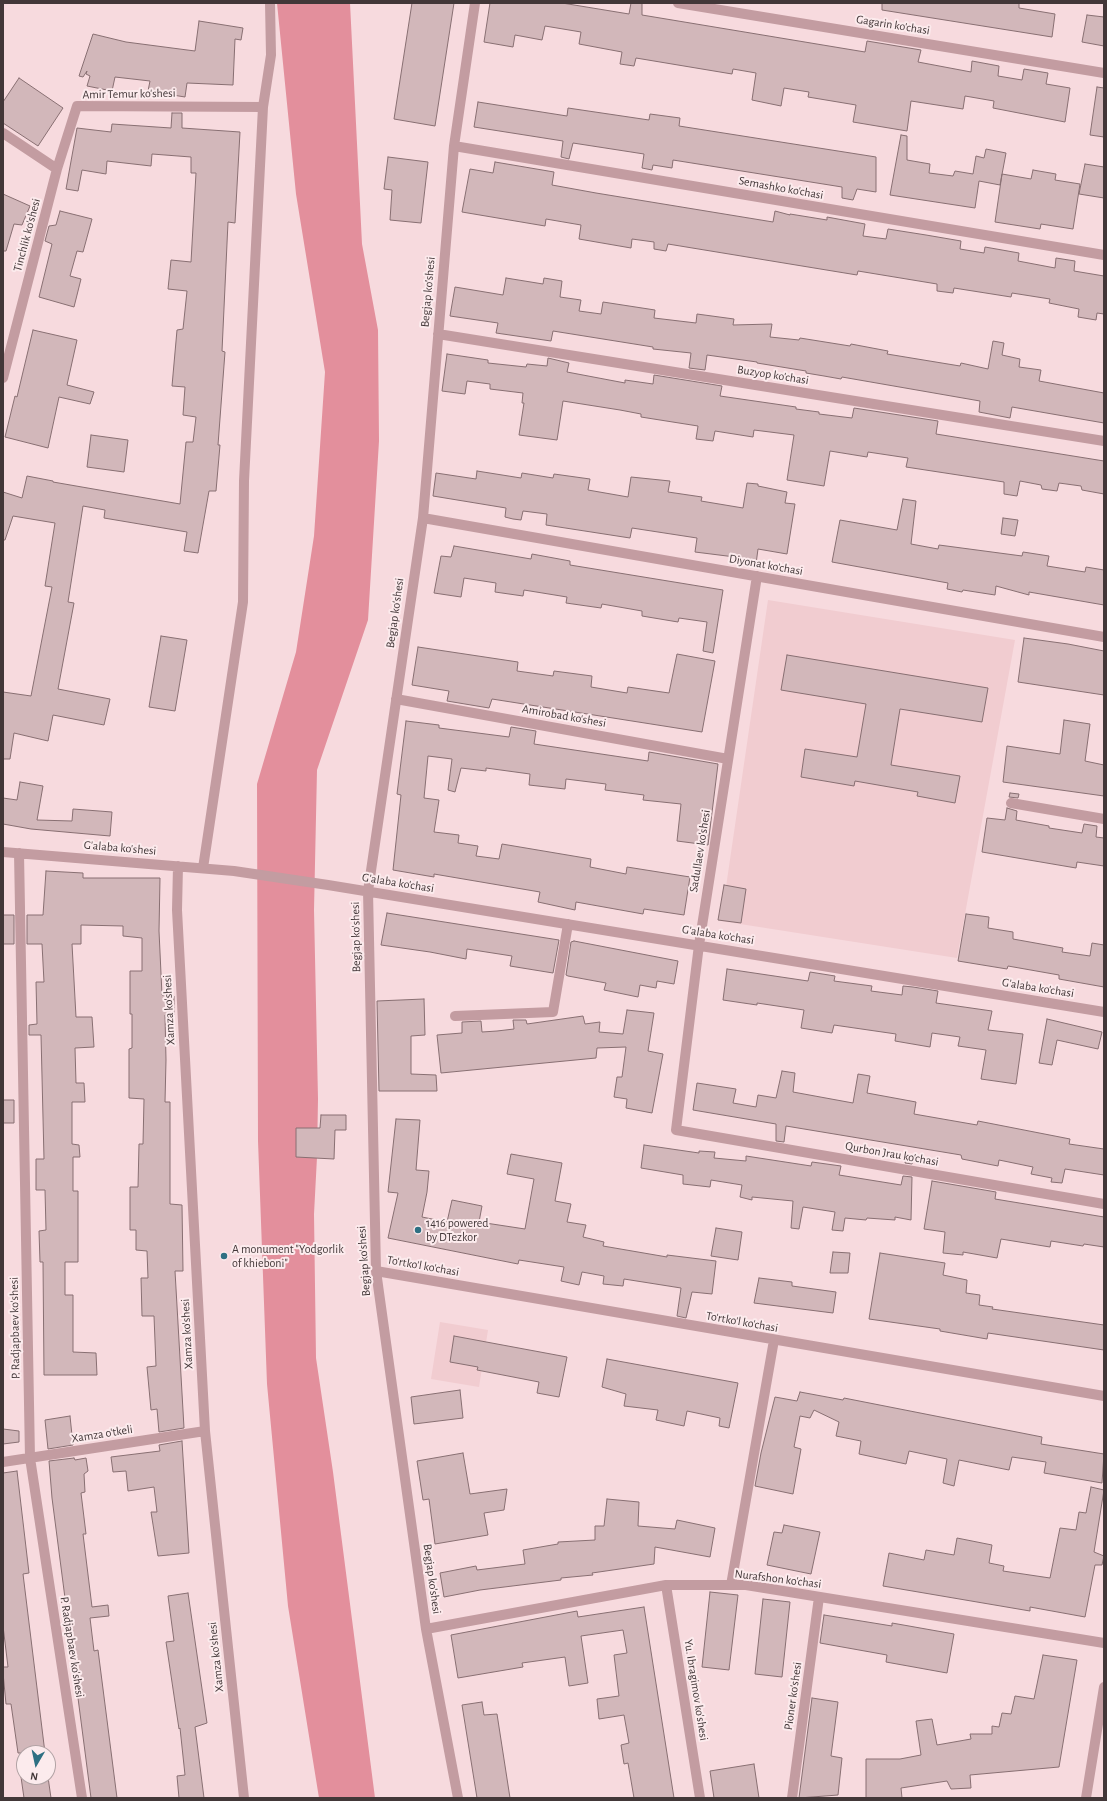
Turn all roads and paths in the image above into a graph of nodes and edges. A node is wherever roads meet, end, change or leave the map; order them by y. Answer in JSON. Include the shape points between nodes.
{"nodes":[{"id":1,"x":270,"y":3,"type":"edge"},
{"id":2,"x":475,"y":3,"type":"edge"},
{"id":3,"x":678,"y":3,"type":"edge"},
{"id":4,"x":1104,"y":73,"type":"edge"},
{"id":5,"x":263,"y":107,"type":"junction"},
{"id":6,"x":3,"y":132,"type":"edge"},
{"id":7,"x":454,"y":146,"type":"junction"},
{"id":8,"x":57,"y":169,"type":"junction"},
{"id":9,"x":1104,"y":255,"type":"edge"},
{"id":10,"x":438,"y":334,"type":"junction"},
{"id":11,"x":3,"y":378,"type":"edge"},
{"id":12,"x":1104,"y":441,"type":"edge"},
{"id":13,"x":423,"y":518,"type":"junction"},
{"id":14,"x":757,"y":576,"type":"junction"},
{"id":15,"x":1104,"y":637,"type":"edge"},
{"id":16,"x":396,"y":699,"type":"junction"},
{"id":17,"x":728,"y":758,"type":"junction"},
{"id":18,"x":1010,"y":803,"type":"dead end"},
{"id":19,"x":1104,"y":819,"type":"edge"},
{"id":20,"x":3,"y":852,"type":"edge"},
{"id":21,"x":19,"y":853,"type":"junction"},
{"id":22,"x":178,"y":866,"type":"junction"},
{"id":23,"x":203,"y":868,"type":"junction"},
{"id":24,"x":234,"y":871,"type":"joint"},
{"id":25,"x":368,"y":891,"type":"junction"},
{"id":26,"x":568,"y":924,"type":"junction"},
{"id":27,"x":699,"y":945,"type":"junction"},
{"id":28,"x":1104,"y":1012,"type":"edge"},
{"id":29,"x":455,"y":1016,"type":"dead end"},
{"id":30,"x":676,"y":1130,"type":"joint"},
{"id":31,"x":1104,"y":1204,"type":"edge"},
{"id":32,"x":376,"y":1271,"type":"junction"},
{"id":33,"x":774,"y":1340,"type":"junction"},
{"id":34,"x":1104,"y":1396,"type":"edge"},
{"id":35,"x":205,"y":1431,"type":"junction"},
{"id":36,"x":30,"y":1458,"type":"junction"},
{"id":37,"x":3,"y":1462,"type":"edge"},
{"id":38,"x":731,"y":1585,"type":"junction"},
{"id":39,"x":666,"y":1586,"type":"junction"},
{"id":40,"x":819,"y":1597,"type":"junction"},
{"id":41,"x":426,"y":1629,"type":"junction"},
{"id":42,"x":1104,"y":1643,"type":"edge"},
{"id":43,"x":1104,"y":1687,"type":"edge"},
{"id":44,"x":82,"y":1798,"type":"edge"},
{"id":45,"x":244,"y":1798,"type":"edge"},
{"id":46,"x":458,"y":1798,"type":"edge"},
{"id":47,"x":700,"y":1798,"type":"edge"},
{"id":48,"x":792,"y":1798,"type":"edge"},
{"id":49,"x":1085,"y":1798,"type":"edge"}],
"edges":[{"from":1,"to":5,"type":"street","via":[[271,55]]},
{"from":2,"to":7,"type":"street","name":"Begjap ko'shesi"},
{"from":3,"to":4,"type":"street","name":"Gagarin ko'chasi"},
{"from":5,"to":8,"type":"street","name":"Amir Temur ko'shesi","via":[[77,106]]},
{"from":5,"to":23,"type":"street","via":[[244,482],[243,602]]},
{"from":6,"to":8,"type":"street"},
{"from":7,"to":9,"type":"street","name":"Semashko ko'chasi"},
{"from":7,"to":10,"type":"street","name":"Begjap ko'shesi"},
{"from":8,"to":11,"type":"street","name":"Tinchlik ko'shesi"},
{"from":10,"to":12,"type":"street","name":"Buzyop ko'chasi"},
{"from":10,"to":13,"type":"street","name":"Begjap ko'shesi"},
{"from":13,"to":14,"type":"street","name":"Diyonat ko'chasi"},
{"from":13,"to":16,"type":"street","name":"Begjap ko'shesi"},
{"from":14,"to":15,"type":"street","name":"Diyonat ko'chasi"},
{"from":14,"to":17,"type":"street","name":"Sadullaev ko'shesi"},
{"from":16,"to":17,"type":"street","name":"Amirobad ko'shesi"},
{"from":16,"to":25,"type":"street","name":"Begjap ko'shesi"},
{"from":17,"to":27,"type":"street","name":"Sadullaev ko'shesi"},
{"from":18,"to":19,"type":"street"},
{"from":20,"to":21,"type":"street","name":"G'alaba ko'shesi"},
{"from":21,"to":22,"type":"street","name":"G'alaba ko'shesi"},
{"from":21,"to":36,"type":"street","name":"P. Radjapbaev ko'shesi"},
{"from":22,"to":23,"type":"street","name":"G'alaba ko'shesi"},
{"from":22,"to":35,"type":"street","name":"Xamza ko'shesi","via":[[177,910]]},
{"from":23,"to":24,"type":"street","name":"G'alaba ko'shesi"},
{"from":24,"to":25,"type":"street","name":"G'alaba ko'chasi"},
{"from":25,"to":26,"type":"street","name":"G'alaba ko'chasi"},
{"from":25,"to":32,"type":"street","name":"Begjap ko'shesi"},
{"from":26,"to":27,"type":"street","name":"G'alaba ko'chasi"},
{"from":26,"to":29,"type":"street","via":[[553,1012]]},
{"from":27,"to":28,"type":"street","name":"G'alaba ko'chasi"},
{"from":27,"to":30,"type":"street","name":"Sadullaev ko'shesi"},
{"from":30,"to":31,"type":"street","name":"Qurbon Jrau ko'chasi"},
{"from":32,"to":33,"type":"street","name":"To'rtko'l ko'chasi"},
{"from":32,"to":41,"type":"street","name":"Begjap ko'shesi"},
{"from":33,"to":34,"type":"street","name":"To'rtko'l ko'chasi"},
{"from":33,"to":38,"type":"street"},
{"from":35,"to":36,"type":"street","name":"Xamza o'tkeli"},
{"from":35,"to":45,"type":"street","name":"Xamza ko'shesi"},
{"from":36,"to":37,"type":"street","name":"Xamza o'tkeli"},
{"from":36,"to":44,"type":"street","name":"P. Radjapbaev ko'shesi"},
{"from":38,"to":39,"type":"street","name":"Nurafshon ko'chasi"},
{"from":38,"to":40,"type":"street","name":"Nurafshon ko'chasi","via":[[746,1585]]},
{"from":39,"to":41,"type":"street","name":"Nurafshon ko'chasi"},
{"from":39,"to":47,"type":"street","name":"Yu. Ibragimov ko'shesi"},
{"from":40,"to":42,"type":"street","name":"Nurafshon ko'chasi"},
{"from":40,"to":48,"type":"street","name":"Pioner ko'shesi"},
{"from":41,"to":46,"type":"street","name":"Begjap ko'shesi"},
{"from":43,"to":49,"type":"street"}]}
